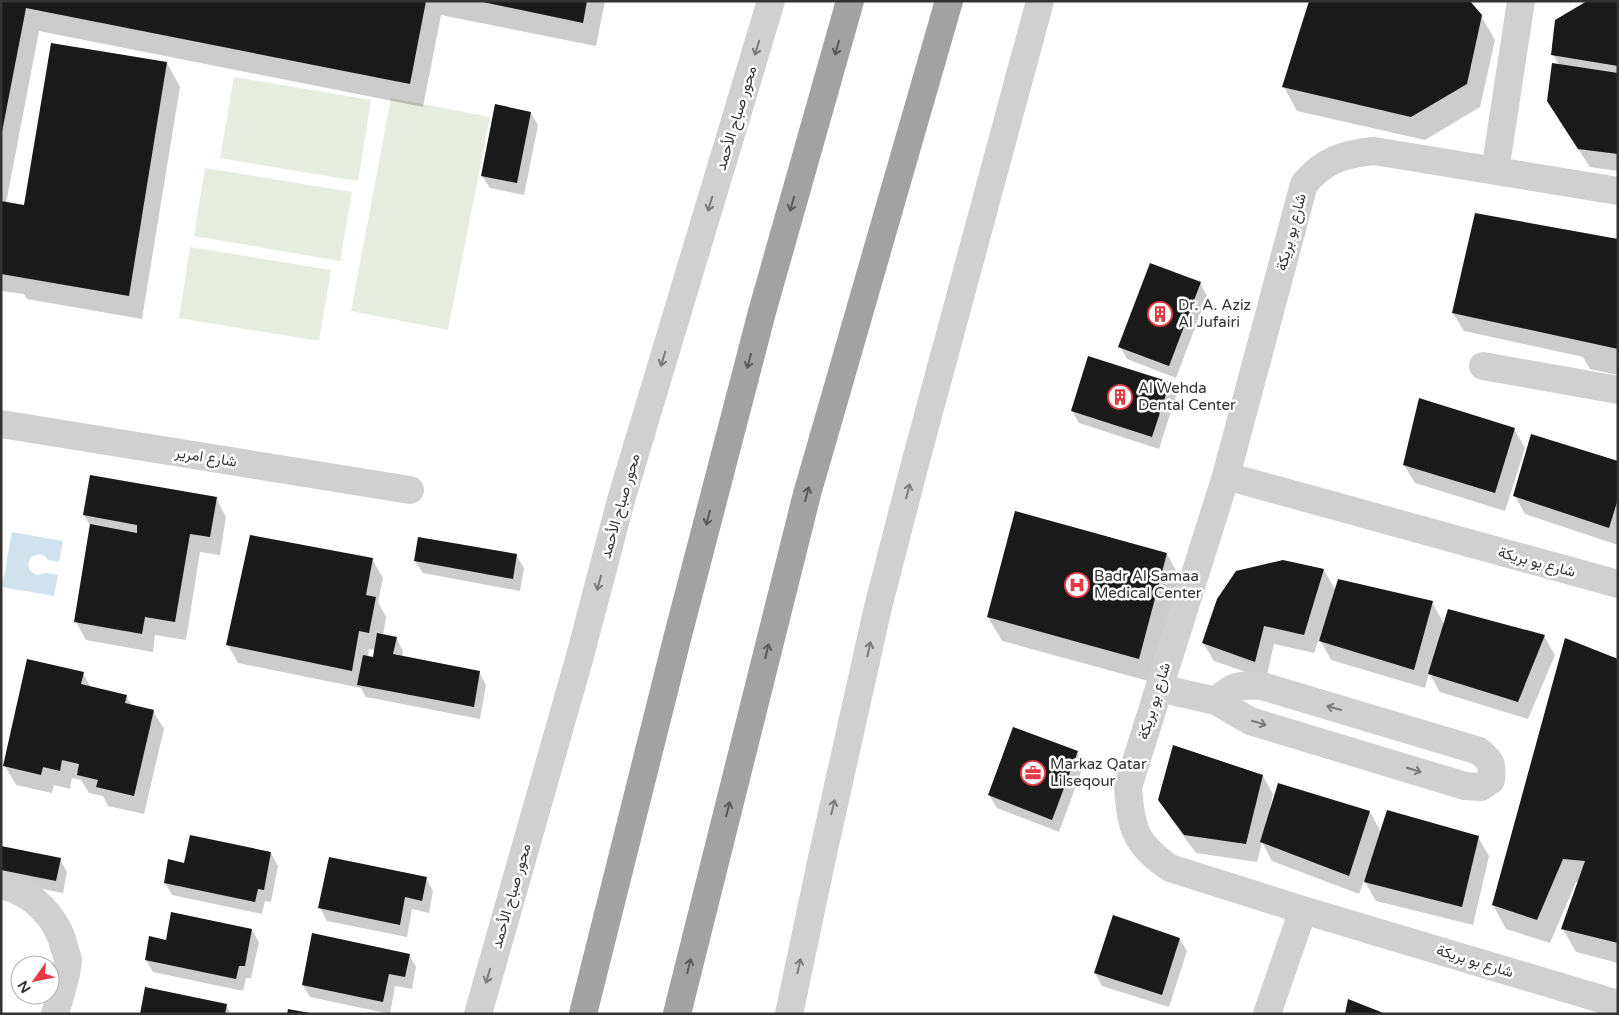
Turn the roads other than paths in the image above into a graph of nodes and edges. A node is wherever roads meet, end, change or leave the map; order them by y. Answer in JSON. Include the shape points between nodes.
{"nodes":[{"id":1,"x":771,"y":1,"type":"edge"},
{"id":2,"x":850,"y":1,"type":"edge"},
{"id":3,"x":949,"y":1,"type":"edge"},
{"id":4,"x":1040,"y":1,"type":"edge"},
{"id":5,"x":1520,"y":1,"type":"edge"},
{"id":6,"x":1495,"y":171,"type":"junction"},
{"id":7,"x":1618,"y":191,"type":"edge"},
{"id":8,"x":1483,"y":366,"type":"dead end"},
{"id":9,"x":1618,"y":390,"type":"edge"},
{"id":10,"x":1,"y":424,"type":"edge"},
{"id":11,"x":1226,"y":476,"type":"junction"},
{"id":12,"x":410,"y":490,"type":"dead end"},
{"id":13,"x":1618,"y":584,"type":"edge"},
{"id":14,"x":1159,"y":688,"type":"junction"},
{"id":15,"x":1216,"y":701,"type":"junction"},
{"id":16,"x":1365,"y":717,"type":"junction"},
{"id":17,"x":1355,"y":753,"type":"junction"},
{"id":18,"x":1,"y":885,"type":"edge"},
{"id":19,"x":1303,"y":910,"type":"junction"},
{"id":20,"x":1618,"y":1004,"type":"edge"},
{"id":21,"x":55,"y":1014,"type":"edge"},
{"id":22,"x":478,"y":1014,"type":"edge"},
{"id":23,"x":583,"y":1014,"type":"edge"},
{"id":24,"x":677,"y":1014,"type":"edge"},
{"id":25,"x":789,"y":1014,"type":"edge"},
{"id":26,"x":1267,"y":1014,"type":"edge"}],
"edges":[{"from":1,"to":22,"type":"street","name":"محور صباح الأحمد","one_way":true,"via":[[621,500]]},
{"from":2,"to":23,"type":"highway","one_way":true,"via":[[762,312],[676,639]]},
{"from":24,"to":3,"type":"highway","one_way":true,"via":[[807,494]]},
{"from":25,"to":4,"type":"street","one_way":true,"via":[[878,608]]},
{"from":5,"to":6,"type":"street"},
{"from":6,"to":7,"type":"street","name":"شارع بو بريكة"},
{"from":6,"to":11,"type":"street","name":"شارع بو بريكة","via":[[1374,150],[1340,158],[1315,170],[1304,184]]},
{"from":8,"to":9,"type":"street"},
{"from":10,"to":12,"type":"street","name":"شارع امرير"},
{"from":11,"to":13,"type":"street","name":"شارع بو بريكة"},
{"from":11,"to":14,"type":"street","name":"شارع بو بريكة"},
{"from":14,"to":15,"type":"street"},
{"from":14,"to":19,"type":"street","name":"شارع بو بريكة","via":[[1128,787],[1130,817],[1138,838],[1152,856],[1170,868]]},
{"from":16,"to":15,"type":"street","one_way":true,"via":[[1262,686],[1240,685],[1227,690]]},
{"from":15,"to":17,"type":"street","one_way":true,"via":[[1250,721]]},
{"from":16,"to":17,"type":"street"},
{"from":17,"to":16,"type":"street","one_way":true,"via":[[1465,786],[1481,787],[1491,780],[1493,770],[1489,759],[1479,751]]},
{"from":18,"to":21,"type":"street","via":[[14,888],[34,900],[50,916],[62,937],[68,960]]},
{"from":19,"to":20,"type":"street","name":"شارع بو بريكة"},
{"from":19,"to":26,"type":"street"}]}
